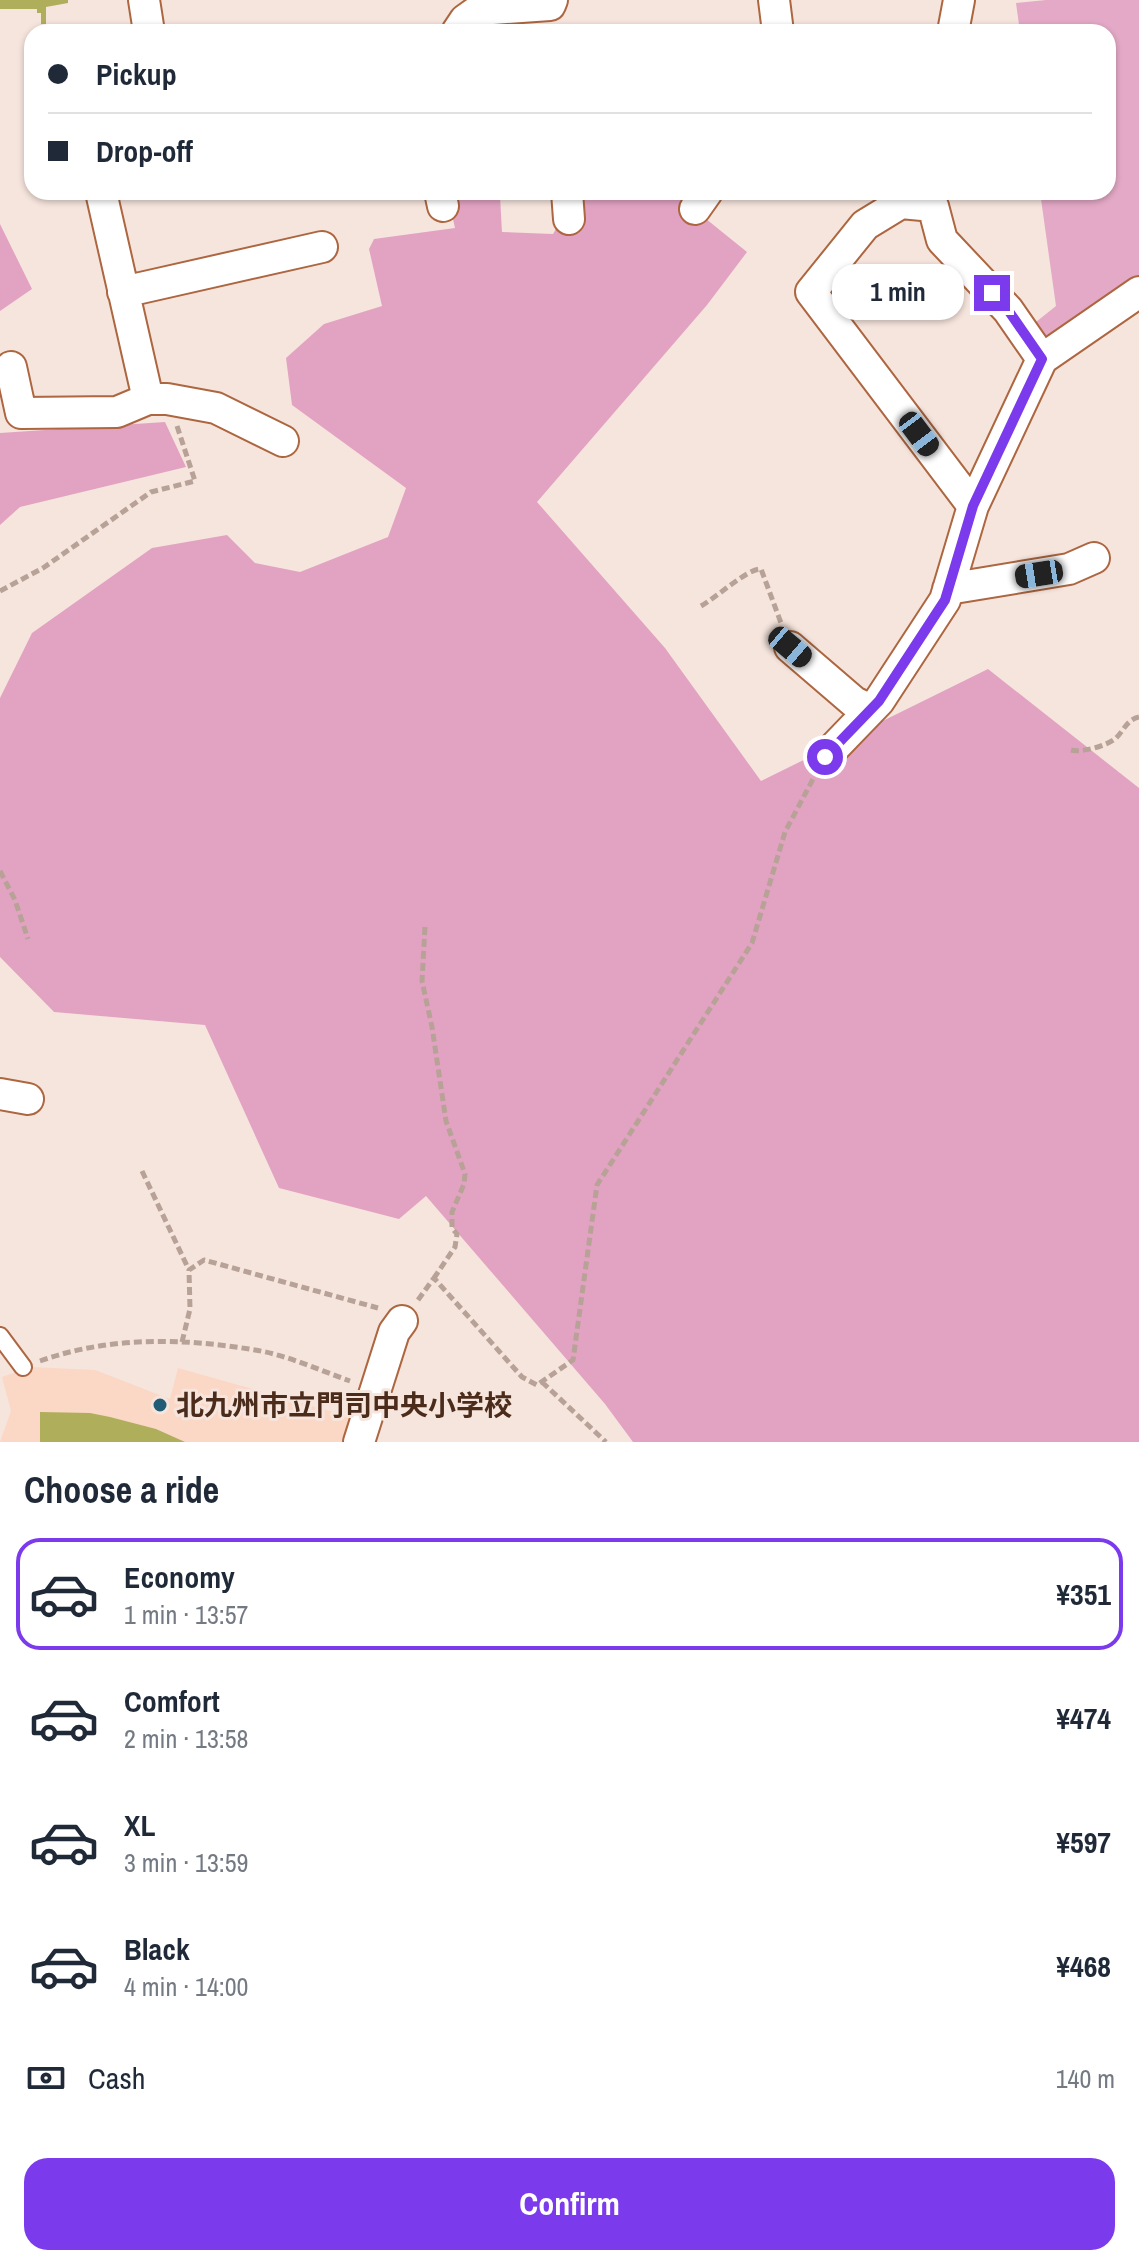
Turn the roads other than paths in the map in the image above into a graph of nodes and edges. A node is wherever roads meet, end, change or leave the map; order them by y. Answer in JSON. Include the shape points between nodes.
{"nodes":[{"id":1,"x":144,"y":0,"type":"edge"},
{"id":2,"x":552,"y":0,"type":"edge"},
{"id":3,"x":774,"y":0,"type":"edge"},
{"id":4,"x":959,"y":0,"type":"edge"},
{"id":5,"x":148,"y":24,"type":"edge"},
{"id":6,"x":462,"y":24,"type":"edge"},
{"id":7,"x":777,"y":24,"type":"edge"},
{"id":8,"x":954,"y":24,"type":"edge"},
{"id":9,"x":103,"y":200,"type":"edge"},
{"id":10,"x":322,"y":247,"type":"dead end"},
{"id":11,"x":123,"y":292,"type":"junction"},
{"id":12,"x":1139,"y":292,"type":"edge"},
{"id":13,"x":1042,"y":359,"type":"junction"},
{"id":14,"x":11,"y":367,"type":"dead end"},
{"id":15,"x":157,"y":399,"type":"junction"},
{"id":16,"x":283,"y":441,"type":"dead end"},
{"id":17,"x":973,"y":506,"type":"junction"},
{"id":18,"x":1094,"y":558,"type":"dead end"},
{"id":19,"x":948,"y":589,"type":"junction"},
{"id":20,"x":790,"y":647,"type":"road end"},
{"id":21,"x":869,"y":709,"type":"junction"},
{"id":22,"x":825,"y":757,"type":"road end"},
{"id":23,"x":404,"y":1319,"type":"road end"},
{"id":24,"x":0,"y":1336,"type":"edge"},
{"id":25,"x":23,"y":1367,"type":"road end"},
{"id":26,"x":359,"y":1442,"type":"edge"}],
"edges":[{"from":1,"to":5,"type":"street"},
{"from":2,"to":6,"type":"street","via":[[550,5],[479,10]]},
{"from":3,"to":7,"type":"street"},
{"from":4,"to":8,"type":"street"},
{"from":9,"to":11,"type":"street"},
{"from":10,"to":11,"type":"street"},
{"from":11,"to":15,"type":"street"},
{"from":12,"to":13,"type":"street"},
{"from":13,"to":17,"type":"street"},
{"from":13,"to":17,"type":"street","via":[[1008,310],[942,240],[933,206],[901,203],[865,225],[811,292]]},
{"from":14,"to":15,"type":"street","via":[[21,413],[117,412]]},
{"from":15,"to":16,"type":"street","via":[[216,408]]},
{"from":17,"to":19,"type":"street"},
{"from":18,"to":19,"type":"street","via":[[1069,569]]},
{"from":19,"to":21,"type":"street"},
{"from":20,"to":21,"type":"street"},
{"from":21,"to":22,"type":"street"},
{"from":23,"to":26,"type":"street","via":[[394,1332]]},
{"from":24,"to":25,"type":"lane"}]}
